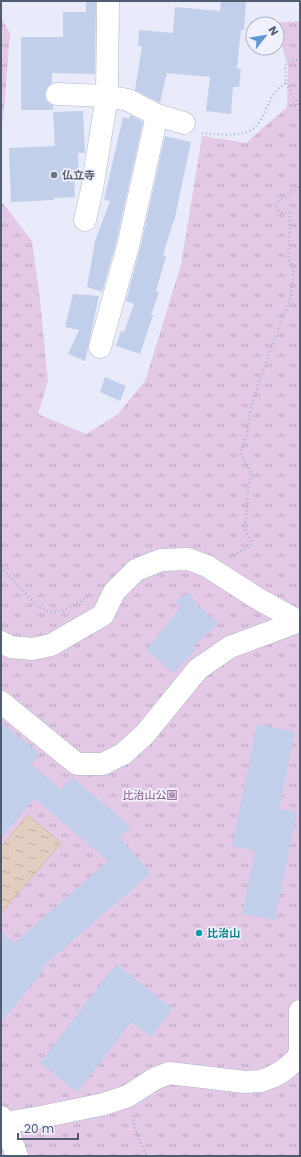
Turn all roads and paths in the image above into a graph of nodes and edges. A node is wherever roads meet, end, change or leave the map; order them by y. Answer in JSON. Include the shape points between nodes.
{"nodes":[{"id":1,"x":108,"y":1,"type":"edge"},
{"id":2,"x":300,"y":62,"type":"edge"},
{"id":3,"x":286,"y":82,"type":"junction"},
{"id":4,"x":57,"y":94,"type":"dead end"},
{"id":5,"x":107,"y":96,"type":"junction"},
{"id":6,"x":300,"y":107,"type":"edge"},
{"id":7,"x":157,"y":115,"type":"junction"},
{"id":8,"x":184,"y":124,"type":"joint"},
{"id":9,"x":300,"y":185,"type":"edge"},
{"id":10,"x":85,"y":220,"type":"dead end"},
{"id":11,"x":100,"y":347,"type":"dead end"},
{"id":12,"x":214,"y":570,"type":"junction"},
{"id":13,"x":299,"y":621,"type":"edge"},
{"id":14,"x":1,"y":642,"type":"edge"},
{"id":15,"x":1,"y":702,"type":"edge"},
{"id":16,"x":300,"y":1011,"type":"edge"},
{"id":17,"x":300,"y":1046,"type":"edge"},
{"id":18,"x":300,"y":1051,"type":"edge"},
{"id":19,"x":128,"y":1096,"type":"junction"},
{"id":20,"x":3,"y":1120,"type":"edge"},
{"id":21,"x":17,"y":1156,"type":"edge"},
{"id":22,"x":147,"y":1156,"type":"edge"}],
"edges":[{"from":1,"to":5,"type":"street"},
{"from":2,"to":3,"type":"path","via":[[293,60],[285,65]]},
{"from":3,"to":6,"type":"path"},
{"from":3,"to":8,"type":"path","via":[[273,94],[254,129],[245,133],[228,135],[197,132]]},
{"from":4,"to":5,"type":"street"},
{"from":5,"to":7,"type":"street","via":[[128,100]]},
{"from":5,"to":10,"type":"street"},
{"from":7,"to":8,"type":"street"},
{"from":7,"to":11,"type":"street","via":[[128,246]]},
{"from":9,"to":12,"type":"path","via":[[276,204],[279,212],[290,212],[288,258],[294,270],[291,296],[258,382],[247,434],[240,453],[252,474],[244,528],[251,545],[232,555]]},
{"from":12,"to":13,"type":"street","via":[[255,597]]},
{"from":12,"to":14,"type":"street","via":[[188,559],[161,560],[136,570],[114,592],[103,614],[51,645],[32,649],[11,647]]},
{"from":13,"to":15,"type":"street","via":[[230,647],[198,669],[145,734],[123,754],[103,764],[77,764]]},
{"from":16,"to":17,"type":"street"},
{"from":18,"to":19,"type":"street","via":[[297,1059],[284,1070],[261,1081],[245,1082],[169,1073],[154,1079]]},
{"from":19,"to":20,"type":"street","via":[[41,1118]]},
{"from":19,"to":22,"type":"path","via":[[130,1110]]},
{"from":20,"to":21,"type":"street"}]}
